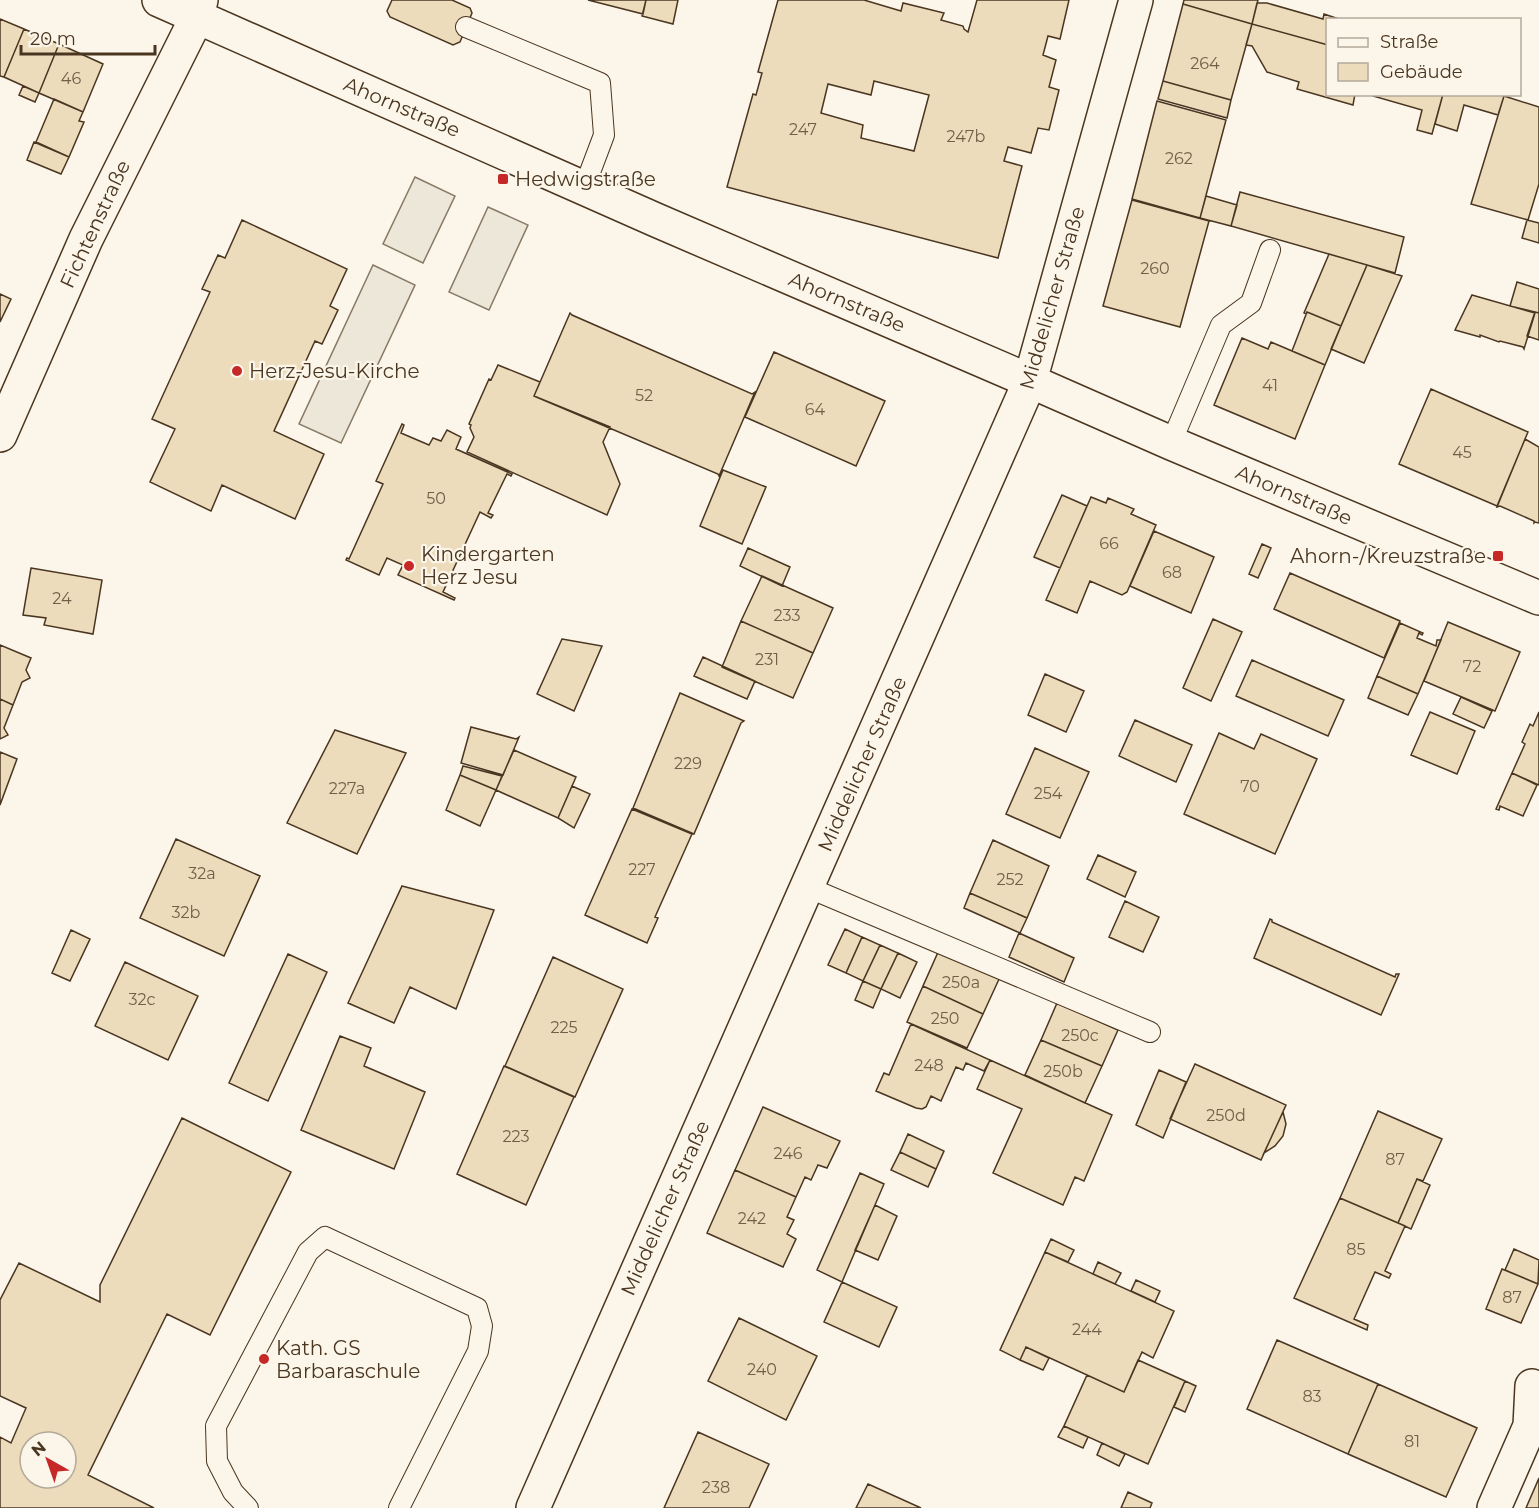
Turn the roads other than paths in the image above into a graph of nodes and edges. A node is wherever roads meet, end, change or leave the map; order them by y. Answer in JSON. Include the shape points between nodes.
{"nodes":[{"id":1,"x":159,"y":0,"type":"edge"},
{"id":2,"x":1136,"y":0,"type":"edge"},
{"id":3,"x":199,"y":8,"type":"edge"},
{"id":4,"x":466,"y":27,"type":"dead end"},
{"id":5,"x":584,"y":188,"type":"junction"},
{"id":6,"x":1270,"y":250,"type":"dead end"},
{"id":7,"x":1030,"y":381,"type":"junction"},
{"id":8,"x":2,"y":426,"type":"edge"},
{"id":9,"x":1171,"y":443,"type":"junction"},
{"id":10,"x":1539,"y":598,"type":"edge"},
{"id":11,"x":807,"y":887,"type":"junction"},
{"id":12,"x":1150,"y":1032,"type":"dead end"},
{"id":13,"x":1532,"y":1386,"type":"dead end"},
{"id":14,"x":248,"y":1508,"type":"edge"},
{"id":15,"x":399,"y":1508,"type":"edge"},
{"id":16,"x":533,"y":1508,"type":"edge"},
{"id":17,"x":1494,"y":1508,"type":"edge"}],
"edges":[{"from":1,"to":3,"type":"street","name":"Ahornstraße"},
{"from":2,"to":7,"type":"street","name":"Middelicher Straße"},
{"from":3,"to":5,"type":"street","name":"Ahornstraße"},
{"from":3,"to":8,"type":"street","name":"Fichtenstraße","via":[[86,239]]},
{"from":4,"to":5,"type":"lane","via":[[600,83],[604,135]]},
{"from":5,"to":7,"type":"street","name":"Ahornstraße"},
{"from":6,"to":9,"type":"lane","via":[[1251,303],[1221,325]]},
{"from":7,"to":9,"type":"street","name":"Ahornstraße"},
{"from":7,"to":11,"type":"street","name":"Middelicher Straße"},
{"from":9,"to":10,"type":"street","name":"Ahornstraße"},
{"from":11,"to":12,"type":"lane"},
{"from":11,"to":16,"type":"street","name":"Middelicher Straße"},
{"from":13,"to":17,"type":"street","via":[[1530,1426]]},
{"from":14,"to":15,"type":"lane","via":[[233,1492],[217,1461],[216,1426],[308,1252],[325,1237],[477,1308],[482,1326],[478,1351]]}]}
